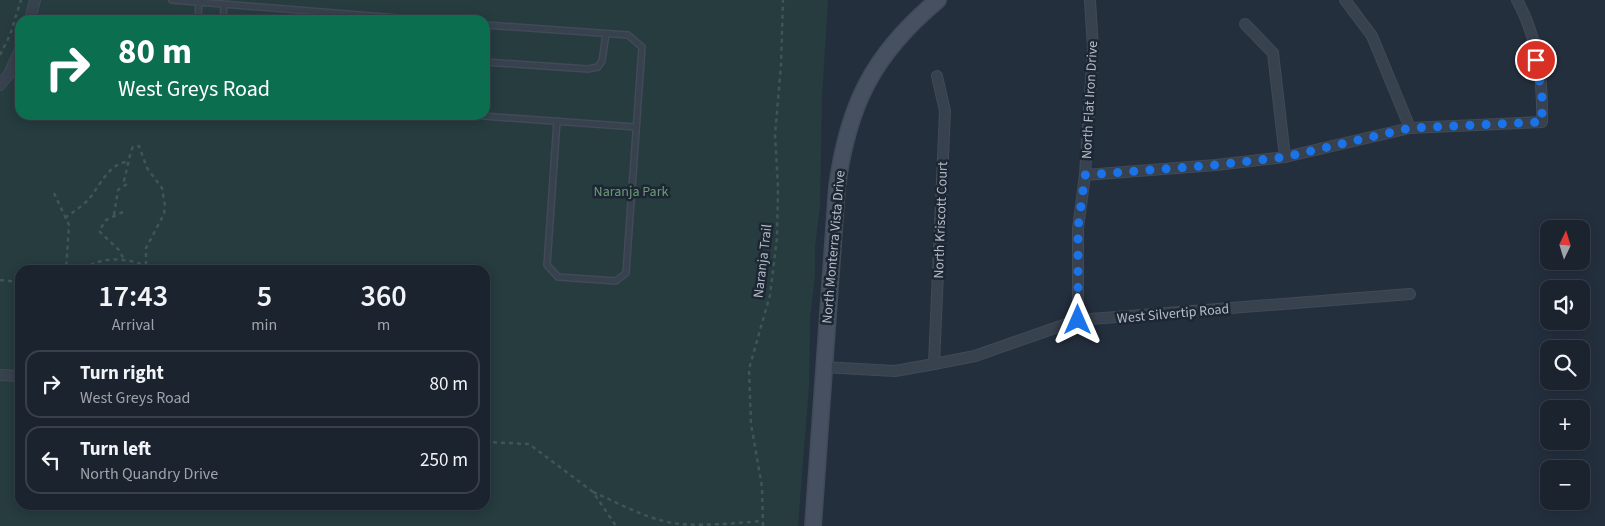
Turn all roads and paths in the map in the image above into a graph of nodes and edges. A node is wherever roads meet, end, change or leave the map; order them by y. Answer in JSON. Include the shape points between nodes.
{"nodes":[{"id":1,"x":21,"y":0,"type":"edge"},
{"id":2,"x":35,"y":0,"type":"edge"},
{"id":3,"x":172,"y":0,"type":"edge"},
{"id":4,"x":784,"y":0,"type":"edge"},
{"id":5,"x":938,"y":0,"type":"edge"},
{"id":6,"x":1090,"y":0,"type":"edge"},
{"id":7,"x":1345,"y":0,"type":"edge"},
{"id":8,"x":1517,"y":0,"type":"edge"},
{"id":9,"x":199,"y":2,"type":"edge"},
{"id":10,"x":224,"y":5,"type":"junction"},
{"id":11,"x":16,"y":15,"type":"edge"},
{"id":12,"x":31,"y":15,"type":"edge"},
{"id":13,"x":198,"y":15,"type":"edge"},
{"id":14,"x":223,"y":15,"type":"edge"},
{"id":15,"x":356,"y":15,"type":"edge"},
{"id":16,"x":15,"y":19,"type":"edge"},
{"id":17,"x":1245,"y":24,"type":"dead end"},
{"id":18,"x":490,"y":25,"type":"edge"},
{"id":19,"x":606,"y":34,"type":"junction"},
{"id":20,"x":0,"y":55,"type":"edge"},
{"id":21,"x":15,"y":61,"type":"edge"},
{"id":22,"x":490,"y":62,"type":"edge"},
{"id":23,"x":938,"y":76,"type":"dead end"},
{"id":24,"x":0,"y":85,"type":"edge"},
{"id":25,"x":490,"y":117,"type":"edge"},
{"id":26,"x":557,"y":122,"type":"junction"},
{"id":27,"x":636,"y":128,"type":"junction"},
{"id":28,"x":1410,"y":128,"type":"junction"},
{"id":29,"x":1285,"y":157,"type":"junction"},
{"id":30,"x":128,"y":162,"type":"junction"},
{"id":31,"x":1085,"y":175,"type":"junction"},
{"id":32,"x":54,"y":193,"type":"dead end"},
{"id":33,"x":123,"y":212,"type":"dead end"},
{"id":34,"x":114,"y":215,"type":"junction"},
{"id":35,"x":65,"y":218,"type":"junction"},
{"id":36,"x":124,"y":260,"type":"junction"},
{"id":37,"x":66,"y":265,"type":"edge"},
{"id":38,"x":94,"y":265,"type":"edge"},
{"id":39,"x":142,"y":265,"type":"edge"},
{"id":40,"x":146,"y":265,"type":"edge"},
{"id":41,"x":0,"y":280,"type":"edge"},
{"id":42,"x":15,"y":282,"type":"edge"},
{"id":43,"x":1410,"y":294,"type":"dead end"},
{"id":44,"x":1078,"y":320,"type":"junction"},
{"id":45,"x":934,"y":364,"type":"junction"},
{"id":46,"x":824,"y":367,"type":"junction"},
{"id":47,"x":0,"y":374,"type":"edge"},
{"id":48,"x":15,"y":376,"type":"edge"},
{"id":49,"x":491,"y":443,"type":"edge"},
{"id":50,"x":592,"y":492,"type":"junction"},
{"id":51,"x":763,"y":520,"type":"junction"},
{"id":52,"x":616,"y":526,"type":"edge"},
{"id":53,"x":763,"y":526,"type":"edge"},
{"id":54,"x":813,"y":526,"type":"edge"}],
"edges":[{"from":1,"to":11,"type":"path"},
{"from":2,"to":12,"type":"street"},
{"from":3,"to":9,"type":"lane"},
{"from":4,"to":51,"type":"path","name":"Naranja Trail","via":[[775,135],[777,238],[770,295],[750,369],[750,424],[762,487]]},
{"from":5,"to":46,"type":"street","name":"North Monterra Vista Drive","via":[[897,37],[864,88],[850,122],[836,188]]},
{"from":6,"to":31,"type":"street","name":"North Flat Iron Drive","via":[[1093,49]]},
{"from":7,"to":28,"type":"street","via":[[1372,36]]},
{"from":8,"to":28,"type":"street","via":[[1530,23],[1542,97],[1542,122]]},
{"from":9,"to":10,"type":"lane"},
{"from":9,"to":13,"type":"lane"},
{"from":10,"to":14,"type":"lane"},
{"from":10,"to":15,"type":"lane"},
{"from":16,"to":20,"type":"path"},
{"from":17,"to":29,"type":"street","via":[[1273,53]]},
{"from":18,"to":19,"type":"lane"},
{"from":19,"to":22,"type":"lane","via":[[598,67]]},
{"from":19,"to":27,"type":"lane","via":[[628,36],[642,47]]},
{"from":21,"to":24,"type":"street"},
{"from":23,"to":45,"type":"street","name":"North Kriscott Court","via":[[945,111]]},
{"from":25,"to":26,"type":"lane"},
{"from":26,"to":27,"type":"lane"},
{"from":26,"to":27,"type":"lane","via":[[547,265],[558,277],[616,281],[626,273]]},
{"from":28,"to":29,"type":"street"},
{"from":29,"to":31,"type":"street"},
{"from":30,"to":34,"type":"path","via":[[124,180],[127,184],[118,190]]},
{"from":30,"to":35,"type":"path","via":[[112,168],[89,199]]},
{"from":30,"to":40,"type":"path","via":[[133,147],[139,146],[147,168],[162,188],[164,214],[146,248]]},
{"from":31,"to":44,"type":"street","name":"North Flat Iron Drive","via":[[1078,228]]},
{"from":32,"to":35,"type":"path"},
{"from":33,"to":34,"type":"path"},
{"from":34,"to":36,"type":"path","via":[[98,231],[120,251]]},
{"from":35,"to":37,"type":"path","via":[[69,225]]},
{"from":36,"to":38,"type":"path"},
{"from":36,"to":39,"type":"path"},
{"from":41,"to":42,"type":"path"},
{"from":43,"to":44,"type":"street","name":"West Silvertip Road"},
{"from":44,"to":45,"type":"street","name":"West Silvertip Road","via":[[974,356]]},
{"from":45,"to":46,"type":"street","name":"West Silvertip Road","via":[[895,371]]},
{"from":46,"to":54,"type":"street","name":"North Monterra Vista Drive"},
{"from":47,"to":48,"type":"street"},
{"from":49,"to":50,"type":"path","via":[[529,444]]},
{"from":50,"to":51,"type":"path","via":[[655,519],[681,524]]},
{"from":50,"to":52,"type":"path"},
{"from":51,"to":53,"type":"path","name":"Naranja Trail"}]}
